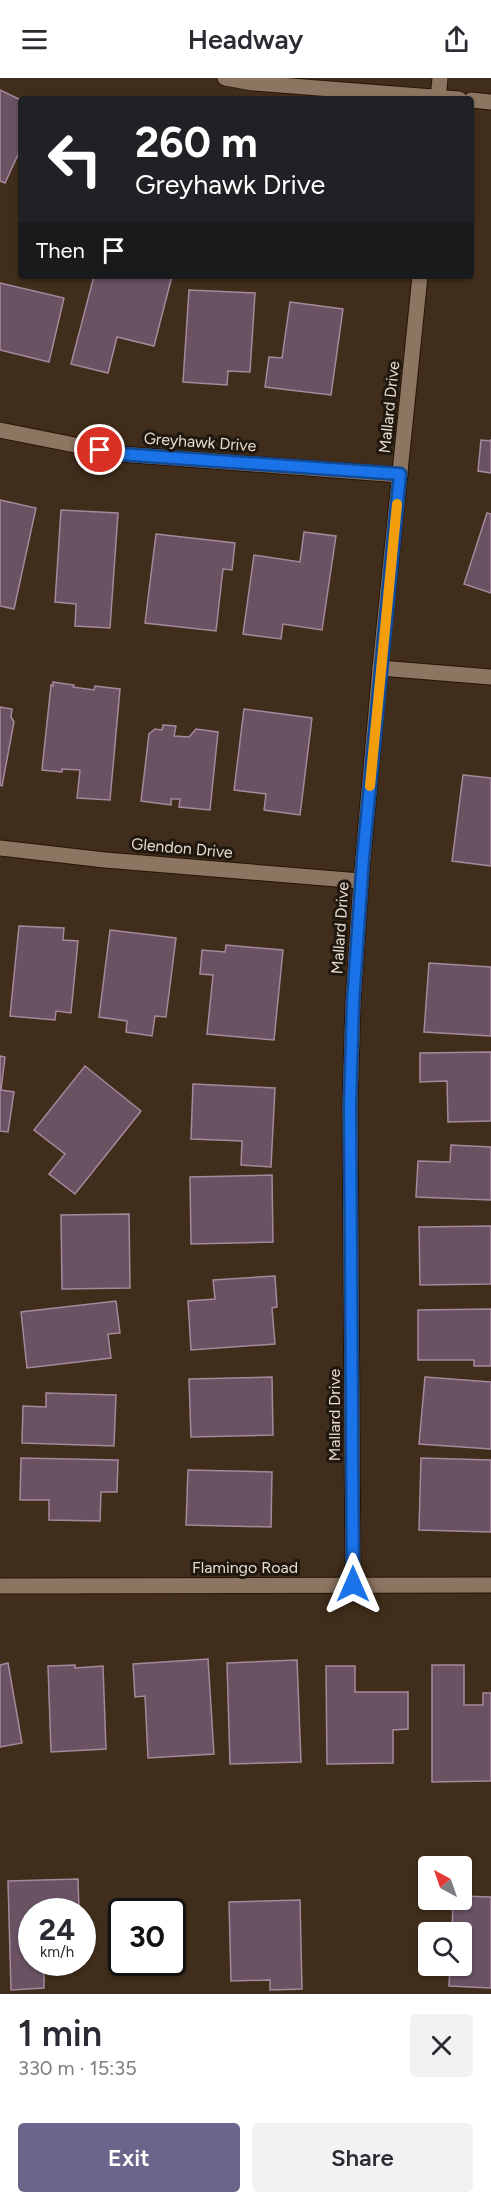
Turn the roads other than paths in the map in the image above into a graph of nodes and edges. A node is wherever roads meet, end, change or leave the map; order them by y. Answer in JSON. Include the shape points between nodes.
{"nodes":[{"id":1,"x":225,"y":78,"type":"edge"},
{"id":2,"x":440,"y":78,"type":"edge"},
{"id":3,"x":413,"y":96,"type":"edge"},
{"id":4,"x":438,"y":96,"type":"edge"},
{"id":5,"x":474,"y":100,"type":"edge"},
{"id":6,"x":491,"y":102,"type":"edge"},
{"id":7,"x":420,"y":279,"type":"edge"},
{"id":8,"x":0,"y":430,"type":"edge"},
{"id":9,"x":400,"y":474,"type":"junction"},
{"id":10,"x":380,"y":668,"type":"junction"},
{"id":11,"x":491,"y":677,"type":"edge"},
{"id":12,"x":0,"y":848,"type":"edge"},
{"id":13,"x":361,"y":881,"type":"junction"},
{"id":14,"x":353,"y":1584,"type":"junction"},
{"id":15,"x":491,"y":1585,"type":"edge"},
{"id":16,"x":0,"y":1586,"type":"edge"}],
"edges":[{"from":1,"to":3,"type":"street"},
{"from":2,"to":4,"type":"street"},
{"from":5,"to":6,"type":"street"},
{"from":7,"to":9,"type":"street","name":"Mallard Drive"},
{"from":8,"to":9,"type":"street","name":"Greyhawk Drive","via":[[120,454]]},
{"from":9,"to":10,"type":"street","name":"Mallard Drive"},
{"from":10,"to":11,"type":"street"},
{"from":10,"to":13,"type":"street","name":"Mallard Drive"},
{"from":12,"to":13,"type":"street","name":"Glendon Drive"},
{"from":13,"to":14,"type":"street","name":"Mallard Drive","via":[[350,1104]]},
{"from":14,"to":15,"type":"street","name":"Flamingo Road"},
{"from":14,"to":16,"type":"street","name":"Flamingo Road"}]}
